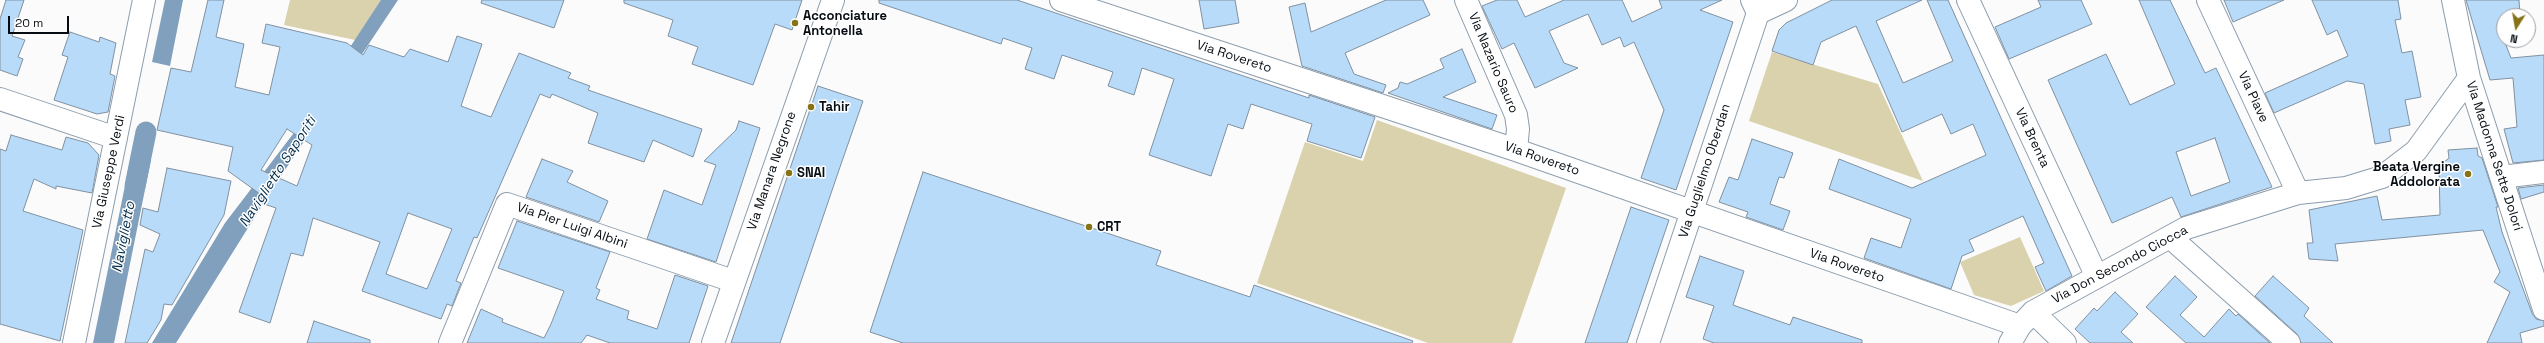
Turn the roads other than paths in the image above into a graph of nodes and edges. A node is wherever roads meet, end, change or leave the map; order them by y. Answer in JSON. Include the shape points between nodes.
{"nodes":[{"id":1,"x":144,"y":0,"type":"edge"},
{"id":2,"x":833,"y":0,"type":"edge"},
{"id":3,"x":1061,"y":0,"type":"edge"},
{"id":4,"x":1466,"y":0,"type":"edge"},
{"id":5,"x":1786,"y":0,"type":"edge"},
{"id":6,"x":1968,"y":0,"type":"edge"},
{"id":7,"x":2208,"y":0,"type":"edge"},
{"id":8,"x":2453,"y":0,"type":"edge"},
{"id":9,"x":1755,"y":6,"type":"edge"},
{"id":10,"x":2469,"y":78,"type":"junction"},
{"id":11,"x":0,"y":99,"type":"edge"},
{"id":12,"x":116,"y":138,"type":"junction"},
{"id":13,"x":1516,"y":150,"type":"junction"},
{"id":14,"x":2544,"y":172,"type":"edge"},
{"id":15,"x":2501,"y":178,"type":"junction"},
{"id":16,"x":2298,"y":193,"type":"junction"},
{"id":17,"x":1691,"y":211,"type":"junction"},
{"id":18,"x":2170,"y":237,"type":"junction"},
{"id":19,"x":2097,"y":277,"type":"junction"},
{"id":20,"x":733,"y":281,"type":"junction"},
{"id":21,"x":2544,"y":309,"type":"edge"},
{"id":22,"x":2021,"y":327,"type":"edge"},
{"id":23,"x":74,"y":343,"type":"edge"},
{"id":24,"x":450,"y":343,"type":"edge"},
{"id":25,"x":712,"y":343,"type":"edge"},
{"id":26,"x":1648,"y":343,"type":"edge"},
{"id":27,"x":2065,"y":343,"type":"edge"},
{"id":28,"x":2289,"y":343,"type":"edge"}],
"edges":[{"from":1,"to":12,"type":"street","name":"Via Giuseppe Verdi"},
{"from":2,"to":20,"type":"street","name":"Via Manara Negrone"},
{"from":3,"to":13,"type":"street","name":"Via Rovereto"},
{"from":4,"to":13,"type":"street","name":"Via Nazario Sauro","via":[[1516,116]]},
{"from":5,"to":9,"type":"street"},
{"from":6,"to":19,"type":"street","name":"Via Brenta"},
{"from":7,"to":16,"type":"street","name":"Via Piave"},
{"from":8,"to":10,"type":"street","name":"Via Madonna Sette Dolori"},
{"from":9,"to":17,"type":"street","name":"Via Guglielmo Oberdan"},
{"from":10,"to":15,"type":"street","name":"Via Madonna Sette Dolori"},
{"from":10,"to":16,"type":"street","name":"Via Don Secondo Ciocca","via":[[2416,151],[2382,177],[2346,188]]},
{"from":11,"to":12,"type":"street"},
{"from":12,"to":23,"type":"street","name":"Via Giuseppe Verdi"},
{"from":13,"to":17,"type":"street","name":"Via Rovereto"},
{"from":14,"to":15,"type":"street"},
{"from":15,"to":21,"type":"street","name":"Via Madonna Sette Dolori"},
{"from":16,"to":18,"type":"street","name":"Via Don Secondo Ciocca","via":[[2186,228]]},
{"from":17,"to":22,"type":"street","name":"Via Rovereto"},
{"from":17,"to":26,"type":"street","name":"Via Guglielmo Oberdan"},
{"from":18,"to":19,"type":"street","name":"Via Don Secondo Ciocca"},
{"from":18,"to":28,"type":"street"},
{"from":19,"to":22,"type":"street","name":"Via Don Secondo Ciocca"},
{"from":20,"to":24,"type":"street","name":"Via Pier Luigi Albini","via":[[507,204]]},
{"from":20,"to":25,"type":"street","name":"Via Manara Negrone"},
{"from":22,"to":27,"type":"street"}]}
